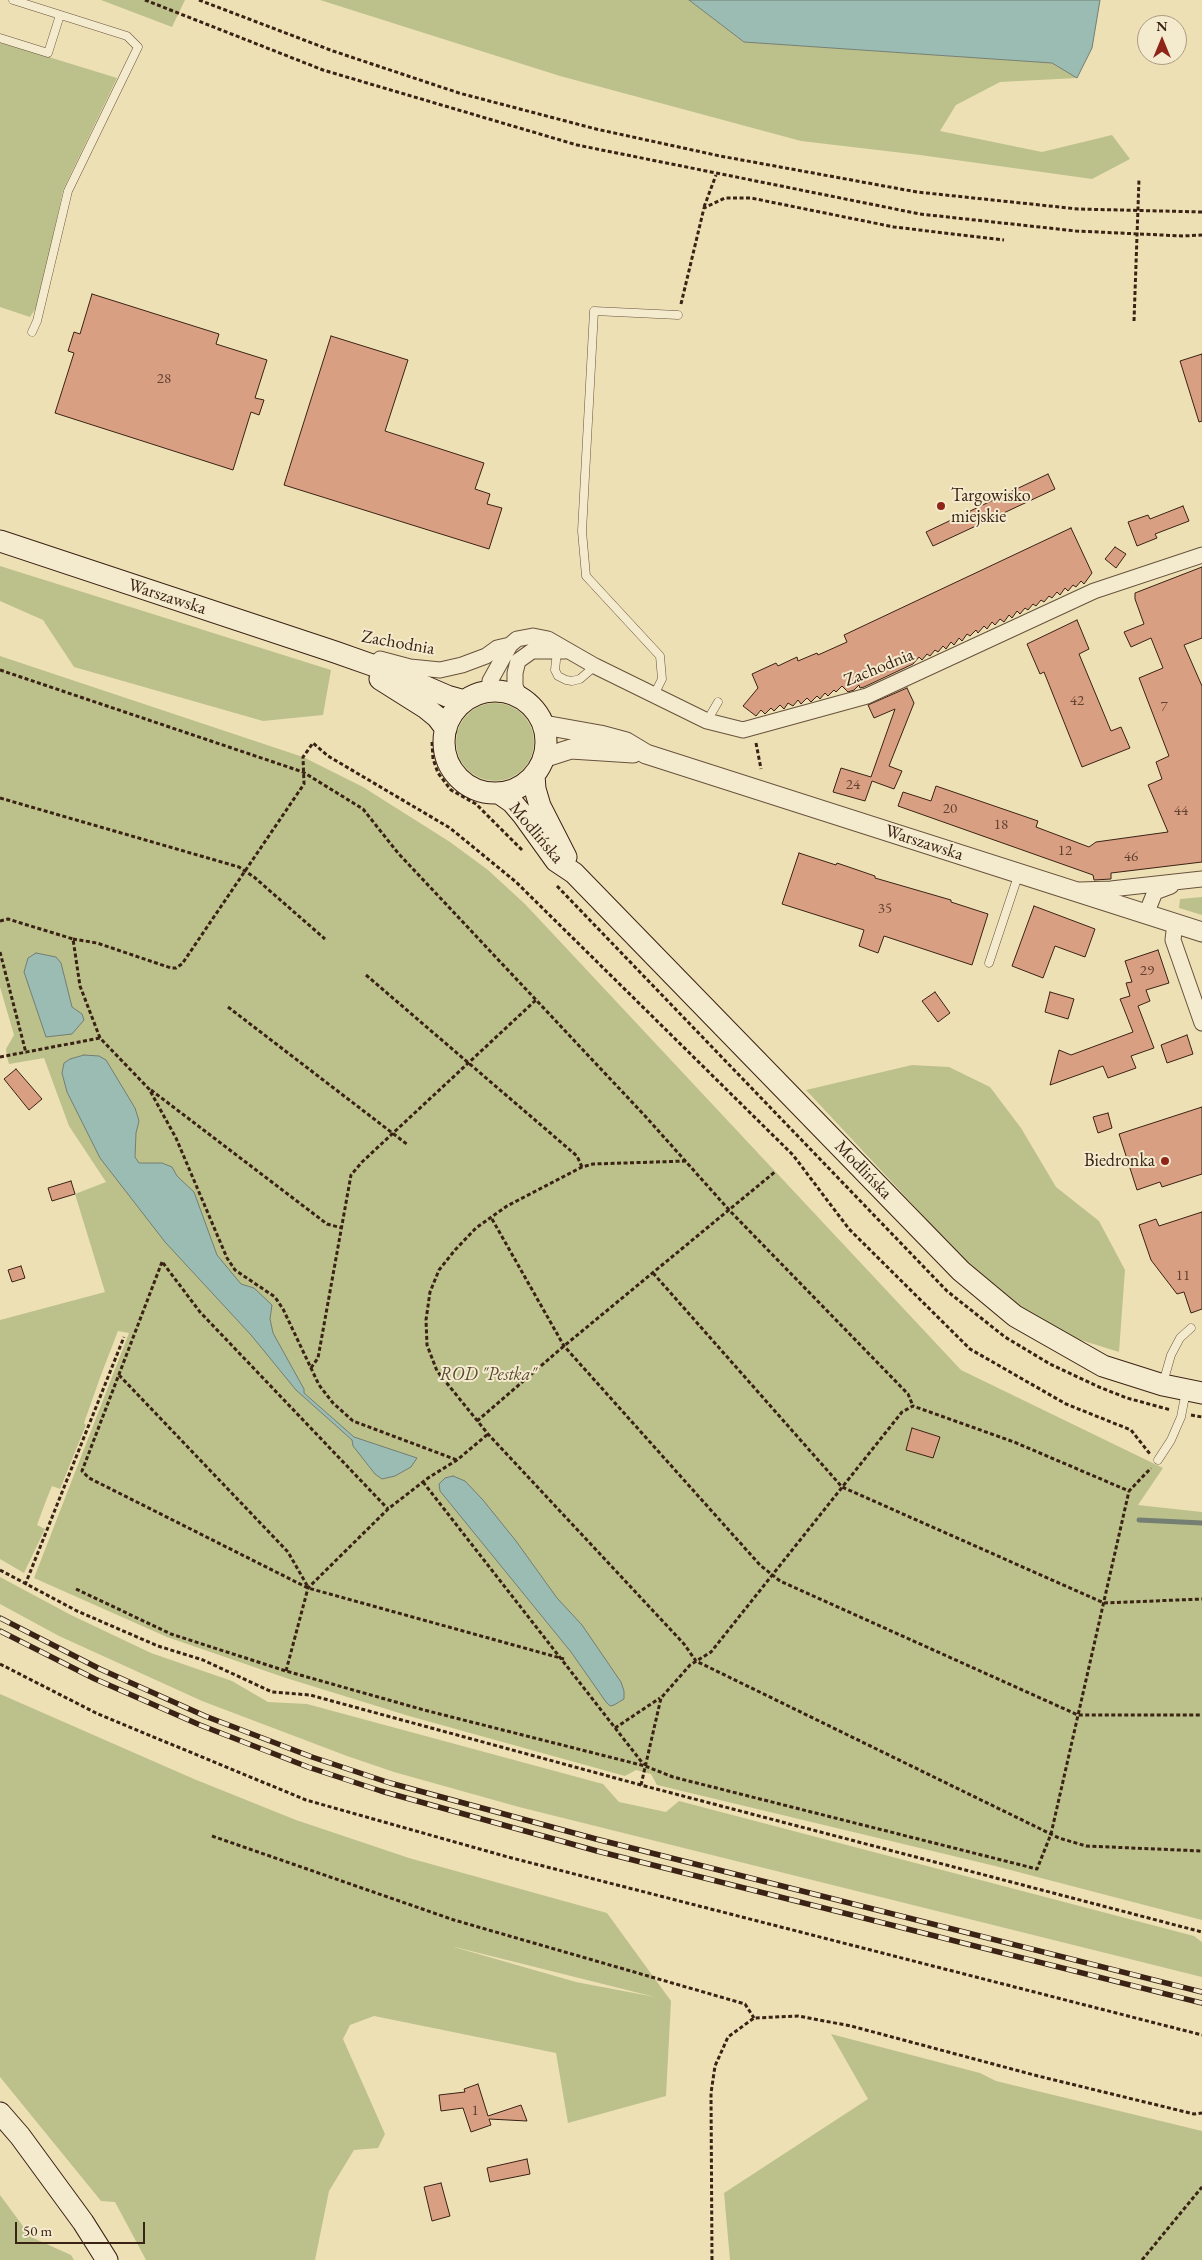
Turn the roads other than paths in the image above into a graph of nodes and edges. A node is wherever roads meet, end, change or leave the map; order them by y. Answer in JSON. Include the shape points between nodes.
{"nodes":[{"id":1,"x":13,"y":0,"type":"edge"},
{"id":2,"x":60,"y":15,"type":"junction"},
{"id":3,"x":0,"y":38,"type":"edge"},
{"id":4,"x":678,"y":315,"type":"road end"},
{"id":5,"x":32,"y":332,"type":"dead end"},
{"id":6,"x":0,"y":541,"type":"edge"},
{"id":7,"x":1202,"y":555,"type":"edge"},
{"id":8,"x":510,"y":645,"type":"junction"},
{"id":9,"x":562,"y":651,"type":"junction"},
{"id":10,"x":335,"y":652,"type":"junction"},
{"id":11,"x":595,"y":666,"type":"junction"},
{"id":12,"x":489,"y":691,"type":"junction"},
{"id":13,"x":654,"y":695,"type":"junction"},
{"id":14,"x":520,"y":697,"type":"junction"},
{"id":15,"x":465,"y":701,"type":"junction"},
{"id":16,"x":718,"y":702,"type":"dead end"},
{"id":17,"x":707,"y":721,"type":"junction"},
{"id":18,"x":544,"y":725,"type":"junction"},
{"id":19,"x":439,"y":733,"type":"junction"},
{"id":20,"x":646,"y":754,"type":"junction"},
{"id":21,"x":538,"y":767,"type":"junction"},
{"id":22,"x":499,"y":793,"type":"junction"},
{"id":23,"x":574,"y":873,"type":"junction"},
{"id":24,"x":1019,"y":873,"type":"junction"},
{"id":25,"x":1202,"y":879,"type":"edge"},
{"id":26,"x":1179,"y":882,"type":"junction"},
{"id":27,"x":1074,"y":890,"type":"junction"},
{"id":28,"x":1146,"y":914,"type":"junction"},
{"id":29,"x":1175,"y":923,"type":"junction"},
{"id":30,"x":1202,"y":932,"type":"edge"},
{"id":31,"x":989,"y":963,"type":"dead end"},
{"id":32,"x":1202,"y":1023,"type":"edge"},
{"id":33,"x":1191,"y":1328,"type":"dead end"},
{"id":34,"x":1163,"y":1385,"type":"junction"},
{"id":35,"x":1194,"y":1392,"type":"edge"},
{"id":36,"x":1156,"y":1462,"type":"road end"},
{"id":37,"x":0,"y":2113,"type":"edge"},
{"id":38,"x":107,"y":2260,"type":"edge"}],
"edges":[{"from":1,"to":2,"type":"lane"},
{"from":2,"to":3,"type":"lane","via":[[48,53]]},
{"from":2,"to":5,"type":"lane","via":[[126,36],[138,47],[68,191]]},
{"from":4,"to":13,"type":"lane","via":[[594,312],[582,531],[586,576],[660,656],[662,679]]},
{"from":6,"to":10,"type":"main road","name":"Warszawska"},
{"from":7,"to":17,"type":"street","name":"Zachodnia","via":[[1094,591],[867,696],[743,730]]},
{"from":8,"to":9,"type":"street","name":"Zachodnia","via":[[517,639],[533,636],[548,639]]},
{"from":8,"to":10,"type":"street","name":"Zachodnia","via":[[462,665],[440,670]]},
{"from":8,"to":12,"type":"street","via":[[490,682]]},
{"from":9,"to":11,"type":"street","name":"Zachodnia"},
{"from":9,"to":11,"type":"lane","via":[[555,670],[566,680],[580,679]]},
{"from":9,"to":14,"type":"street","name":"Zachodnia","via":[[532,651],[518,661],[515,686]]},
{"from":10,"to":15,"type":"main road","name":"Warszawska"},
{"from":10,"to":19,"type":"main road","name":"Warszawska","via":[[426,708],[437,717]]},
{"from":11,"to":13,"type":"street","name":"Zachodnia"},
{"from":12,"to":14,"type":"main road","via":[[504,691]]},
{"from":12,"to":15,"type":"main road"},
{"from":13,"to":17,"type":"street","name":"Zachodnia"},
{"from":14,"to":18,"type":"main road"},
{"from":15,"to":19,"type":"main road"},
{"from":16,"to":17,"type":"lane"},
{"from":18,"to":20,"type":"street","name":"Warszawska","via":[[626,742]]},
{"from":18,"to":21,"type":"main road","via":[[546,739]]},
{"from":19,"to":22,"type":"main road","via":[[447,760],[462,781],[473,788]]},
{"from":20,"to":21,"type":"street","name":"Warszawska","via":[[570,750]]},
{"from":20,"to":24,"type":"street","name":"Warszawska"},
{"from":21,"to":22,"type":"main road","via":[[518,787]]},
{"from":21,"to":23,"type":"main road","name":"Modlińska","via":[[535,789],[540,806]]},
{"from":22,"to":23,"type":"main road","name":"Modlińska","via":[[524,815],[556,861]]},
{"from":23,"to":34,"type":"main road","name":"Modlińska","via":[[961,1271],[1015,1316],[1103,1366]]},
{"from":24,"to":27,"type":"street","name":"Warszawska"},
{"from":24,"to":31,"type":"lane"},
{"from":25,"to":26,"type":"street"},
{"from":26,"to":27,"type":"street"},
{"from":26,"to":28,"type":"street","via":[[1155,892]]},
{"from":27,"to":28,"type":"street","name":"Warszawska"},
{"from":28,"to":29,"type":"street","name":"Warszawska"},
{"from":29,"to":30,"type":"street","name":"Warszawska"},
{"from":29,"to":32,"type":"street","via":[[1173,940]]},
{"from":33,"to":34,"type":"lane","via":[[1180,1338],[1171,1355]]},
{"from":34,"to":35,"type":"main road","name":"Modlińska"},
{"from":35,"to":36,"type":"lane","via":[[1171,1440]]},
{"from":37,"to":38,"type":"main road","via":[[83,2222]]}]}
